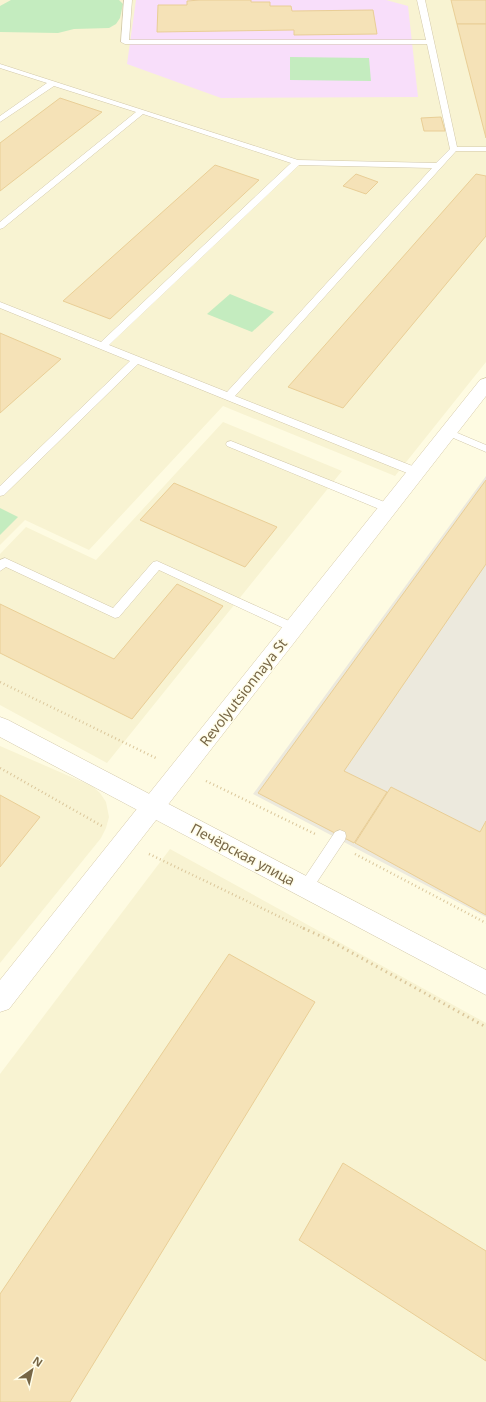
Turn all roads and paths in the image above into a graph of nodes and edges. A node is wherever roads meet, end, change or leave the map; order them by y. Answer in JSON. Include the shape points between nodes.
{"nodes":[{"id":1,"x":128,"y":0,"type":"edge"},
{"id":2,"x":420,"y":0,"type":"edge"},
{"id":3,"x":430,"y":42,"type":"junction"},
{"id":4,"x":0,"y":66,"type":"edge"},
{"id":5,"x":53,"y":83,"type":"junction"},
{"id":6,"x":142,"y":111,"type":"junction"},
{"id":7,"x":0,"y":120,"type":"edge"},
{"id":8,"x":454,"y":149,"type":"junction"},
{"id":9,"x":486,"y":149,"type":"edge"},
{"id":10,"x":297,"y":162,"type":"junction"},
{"id":11,"x":440,"y":166,"type":"junction"},
{"id":12,"x":0,"y":226,"type":"edge"},
{"id":13,"x":0,"y":305,"type":"edge"},
{"id":14,"x":102,"y":346,"type":"junction"},
{"id":15,"x":136,"y":360,"type":"junction"},
{"id":16,"x":486,"y":384,"type":"edge"},
{"id":17,"x":228,"y":397,"type":"junction"},
{"id":18,"x":448,"y":432,"type":"junction"},
{"id":19,"x":231,"y":444,"type":"dead end"},
{"id":20,"x":486,"y":449,"type":"edge"},
{"id":21,"x":416,"y":472,"type":"junction"},
{"id":22,"x":0,"y":492,"type":"edge"},
{"id":23,"x":388,"y":508,"type":"junction"},
{"id":24,"x":0,"y":567,"type":"edge"},
{"id":25,"x":294,"y":628,"type":"junction"},
{"id":26,"x":0,"y":682,"type":"edge"},
{"id":27,"x":0,"y":726,"type":"edge"},
{"id":28,"x":0,"y":768,"type":"edge"},
{"id":29,"x":181,"y":771,"type":"junction"},
{"id":30,"x":153,"y":806,"type":"junction"},
{"id":31,"x":338,"y":840,"type":"junction"},
{"id":32,"x":125,"y":842,"type":"junction"},
{"id":33,"x":306,"y":887,"type":"junction"},
{"id":34,"x":486,"y":923,"type":"edge"},
{"id":35,"x":486,"y":983,"type":"edge"},
{"id":36,"x":0,"y":1000,"type":"edge"},
{"id":37,"x":486,"y":1027,"type":"edge"}],
"edges":[{"from":1,"to":3,"type":"lane","via":[[125,42]]},
{"from":2,"to":3,"type":"lane"},
{"from":3,"to":8,"type":"lane"},
{"from":4,"to":5,"type":"lane"},
{"from":5,"to":6,"type":"lane"},
{"from":5,"to":7,"type":"lane"},
{"from":6,"to":10,"type":"lane"},
{"from":6,"to":12,"type":"lane"},
{"from":8,"to":9,"type":"lane"},
{"from":8,"to":11,"type":"lane"},
{"from":10,"to":11,"type":"lane"},
{"from":10,"to":14,"type":"lane"},
{"from":11,"to":17,"type":"lane"},
{"from":13,"to":14,"type":"lane"},
{"from":14,"to":15,"type":"lane"},
{"from":15,"to":17,"type":"lane"},
{"from":15,"to":22,"type":"lane"},
{"from":16,"to":18,"type":"main road","name":"Revolyutsionnaya St"},
{"from":17,"to":21,"type":"lane"},
{"from":18,"to":20,"type":"lane"},
{"from":18,"to":21,"type":"main road","name":"Revolyutsionnaya St"},
{"from":19,"to":23,"type":"lane"},
{"from":21,"to":23,"type":"main road","name":"Revolyutsionnaya St"},
{"from":23,"to":25,"type":"main road","name":"Revolyutsionnaya St"},
{"from":24,"to":25,"type":"lane","via":[[5,562],[115,614],[157,565]]},
{"from":25,"to":29,"type":"main road","name":"Revolyutsionnaya St"},
{"from":26,"to":29,"type":"path"},
{"from":27,"to":30,"type":"main road","name":"Печёрская улица"},
{"from":28,"to":32,"type":"path","via":[[88,817]]},
{"from":29,"to":30,"type":"main road","name":"Revolyutsionnaya St"},
{"from":29,"to":31,"type":"path"},
{"from":30,"to":32,"type":"main road","name":"Revolyutsionnaya St"},
{"from":30,"to":33,"type":"main road","name":"Печёрская улица"},
{"from":31,"to":33,"type":"lane"},
{"from":31,"to":34,"type":"path"},
{"from":32,"to":36,"type":"main road","name":"Revolyutsionnaya St"},
{"from":32,"to":37,"type":"path","via":[[327,939]]},
{"from":33,"to":35,"type":"main road","name":"Печёрская улица"}]}
